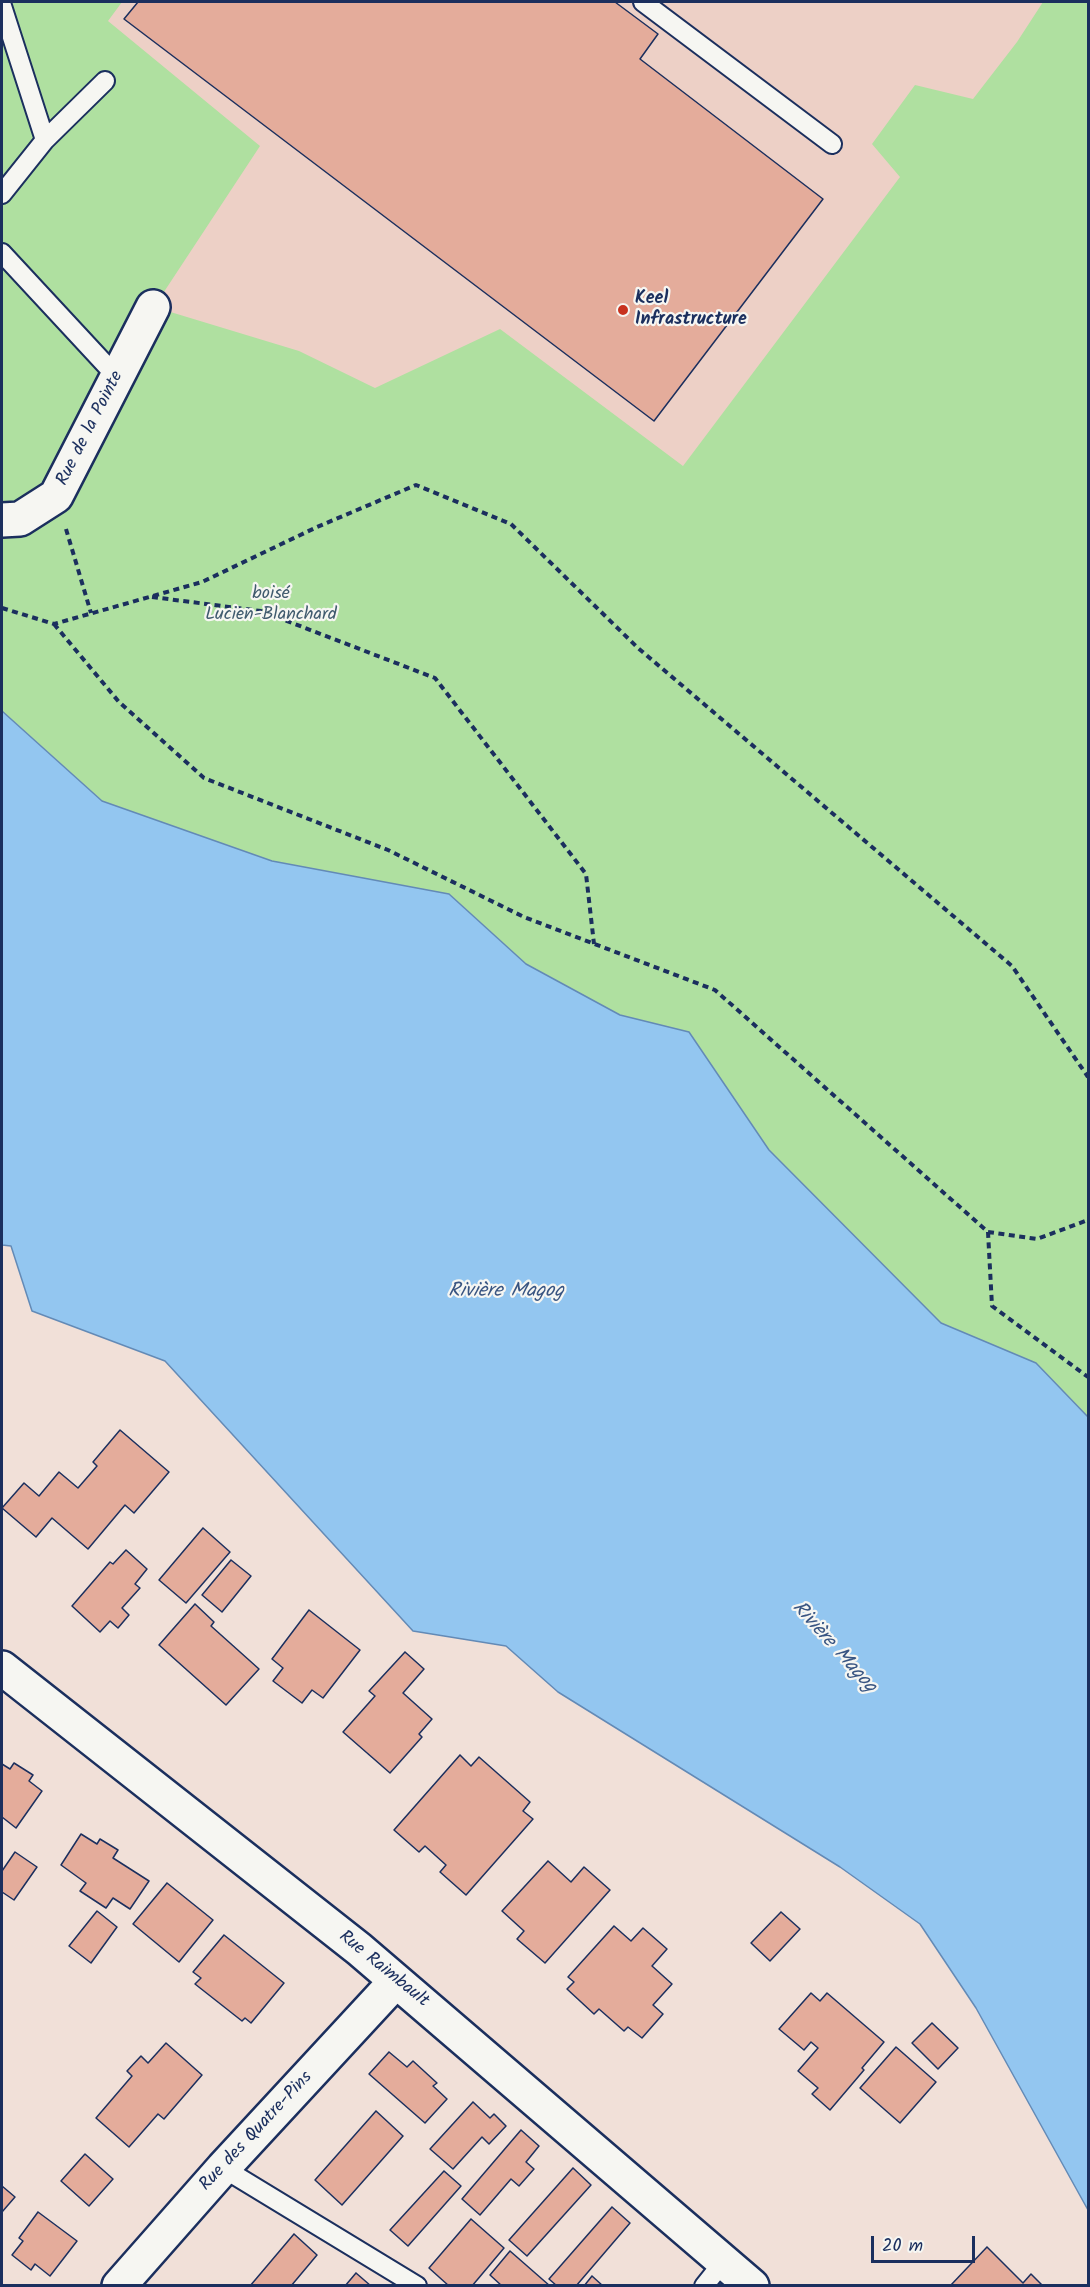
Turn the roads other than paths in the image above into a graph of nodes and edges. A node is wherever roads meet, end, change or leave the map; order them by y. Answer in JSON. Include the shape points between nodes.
{"nodes":[{"id":1,"x":643,"y":2,"type":"edge"},
{"id":2,"x":2,"y":6,"type":"edge"},
{"id":3,"x":105,"y":81,"type":"dead end"},
{"id":4,"x":45,"y":140,"type":"junction"},
{"id":5,"x":832,"y":144,"type":"dead end"},
{"id":6,"x":5,"y":184,"type":"edge"},
{"id":7,"x":2,"y":253,"type":"edge"},
{"id":8,"x":153,"y":307,"type":"dead end"},
{"id":9,"x":117,"y":377,"type":"junction"},
{"id":10,"x":2,"y":520,"type":"edge"},
{"id":11,"x":2,"y":1668,"type":"edge"},
{"id":12,"x":396,"y":1980,"type":"junction"},
{"id":13,"x":223,"y":2168,"type":"junction"},
{"id":14,"x":724,"y":2261,"type":"junction"},
{"id":15,"x":119,"y":2286,"type":"edge"},
{"id":16,"x":417,"y":2286,"type":"edge"},
{"id":17,"x":704,"y":2286,"type":"edge"},
{"id":18,"x":752,"y":2286,"type":"edge"}],
"edges":[{"from":1,"to":5,"type":"lane"},
{"from":2,"to":4,"type":"lane"},
{"from":3,"to":4,"type":"lane"},
{"from":4,"to":6,"type":"lane"},
{"from":7,"to":9,"type":"lane"},
{"from":8,"to":9,"type":"street","name":"Rue de la Pointe"},
{"from":9,"to":10,"type":"street","name":"Rue de la Pointe","via":[[56,496],[20,519]]},
{"from":11,"to":12,"type":"street","name":"Rue Raimbault"},
{"from":12,"to":13,"type":"street","name":"Rue des Quatre-Pins"},
{"from":12,"to":14,"type":"street","name":"Rue Raimbault"},
{"from":13,"to":15,"type":"street","name":"Rue des Quatre-Pins"},
{"from":13,"to":16,"type":"lane"},
{"from":14,"to":17,"type":"lane"},
{"from":14,"to":18,"type":"street","name":"Rue Raimbault"}]}
